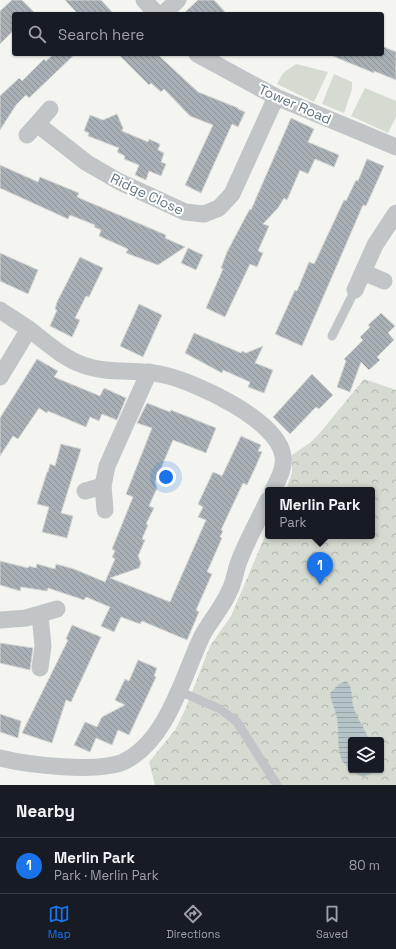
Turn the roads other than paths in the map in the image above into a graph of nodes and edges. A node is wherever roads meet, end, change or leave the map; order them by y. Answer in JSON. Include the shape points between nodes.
{"nodes":[{"id":1,"x":144,"y":0,"type":"edge"},
{"id":2,"x":178,"y":0,"type":"edge"},
{"id":3,"x":155,"y":12,"type":"edge"},
{"id":4,"x":165,"y":12,"type":"edge"},
{"id":5,"x":201,"y":56,"type":"edge"},
{"id":6,"x":276,"y":97,"type":"junction"},
{"id":7,"x":50,"y":109,"type":"dead end"},
{"id":8,"x":396,"y":147,"type":"edge"},
{"id":9,"x":396,"y":213,"type":"edge"},
{"id":10,"x":363,"y":272,"type":"junction"},
{"id":11,"x":384,"y":281,"type":"dead end"},
{"id":12,"x":355,"y":290,"type":"joint"},
{"id":13,"x":0,"y":310,"type":"edge"},
{"id":14,"x":29,"y":330,"type":"junction"},
{"id":15,"x":332,"y":336,"type":"dead end"},
{"id":16,"x":149,"y":372,"type":"junction"},
{"id":17,"x":0,"y":377,"type":"edge"},
{"id":18,"x":103,"y":486,"type":"junction"},
{"id":19,"x":274,"y":487,"type":"edge"},
{"id":20,"x":85,"y":490,"type":"dead end"},
{"id":21,"x":265,"y":506,"type":"edge"},
{"id":22,"x":105,"y":510,"type":"dead end"},
{"id":23,"x":57,"y":609,"type":"dead end"},
{"id":24,"x":40,"y":615,"type":"junction"},
{"id":25,"x":0,"y":620,"type":"edge"},
{"id":26,"x":40,"y":668,"type":"dead end"},
{"id":27,"x":179,"y":691,"type":"junction"},
{"id":28,"x":0,"y":758,"type":"edge"},
{"id":29,"x":277,"y":785,"type":"edge"}],
"edges":[{"from":1,"to":3,"type":"street"},
{"from":2,"to":4,"type":"street"},
{"from":5,"to":6,"type":"street","name":"Tower Road"},
{"from":6,"to":7,"type":"street","name":"Ridge Close","via":[[232,194],[219,208],[204,214],[185,212],[120,182],[32,129]]},
{"from":6,"to":8,"type":"street","name":"Tower Road"},
{"from":9,"to":10,"type":"street","via":[[375,245]]},
{"from":10,"to":11,"type":"street"},
{"from":10,"to":12,"type":"street"},
{"from":12,"to":15,"type":"lane"},
{"from":13,"to":14,"type":"street"},
{"from":14,"to":16,"type":"street","via":[[60,353],[83,365],[110,371]]},
{"from":14,"to":17,"type":"street"},
{"from":16,"to":18,"type":"street","via":[[107,466]]},
{"from":16,"to":19,"type":"street","via":[[188,383],[229,402],[262,425],[276,440],[283,454],[283,465]]},
{"from":18,"to":20,"type":"street"},
{"from":18,"to":22,"type":"street"},
{"from":21,"to":27,"type":"street","via":[[238,564],[230,591],[203,635]]},
{"from":23,"to":24,"type":"street"},
{"from":24,"to":25,"type":"street"},
{"from":24,"to":26,"type":"street","via":[[43,646]]},
{"from":27,"to":28,"type":"street","via":[[166,717],[150,740],[136,754],[119,763],[63,767]]},
{"from":27,"to":29,"type":"lane","via":[[220,708],[237,722]]}]}
